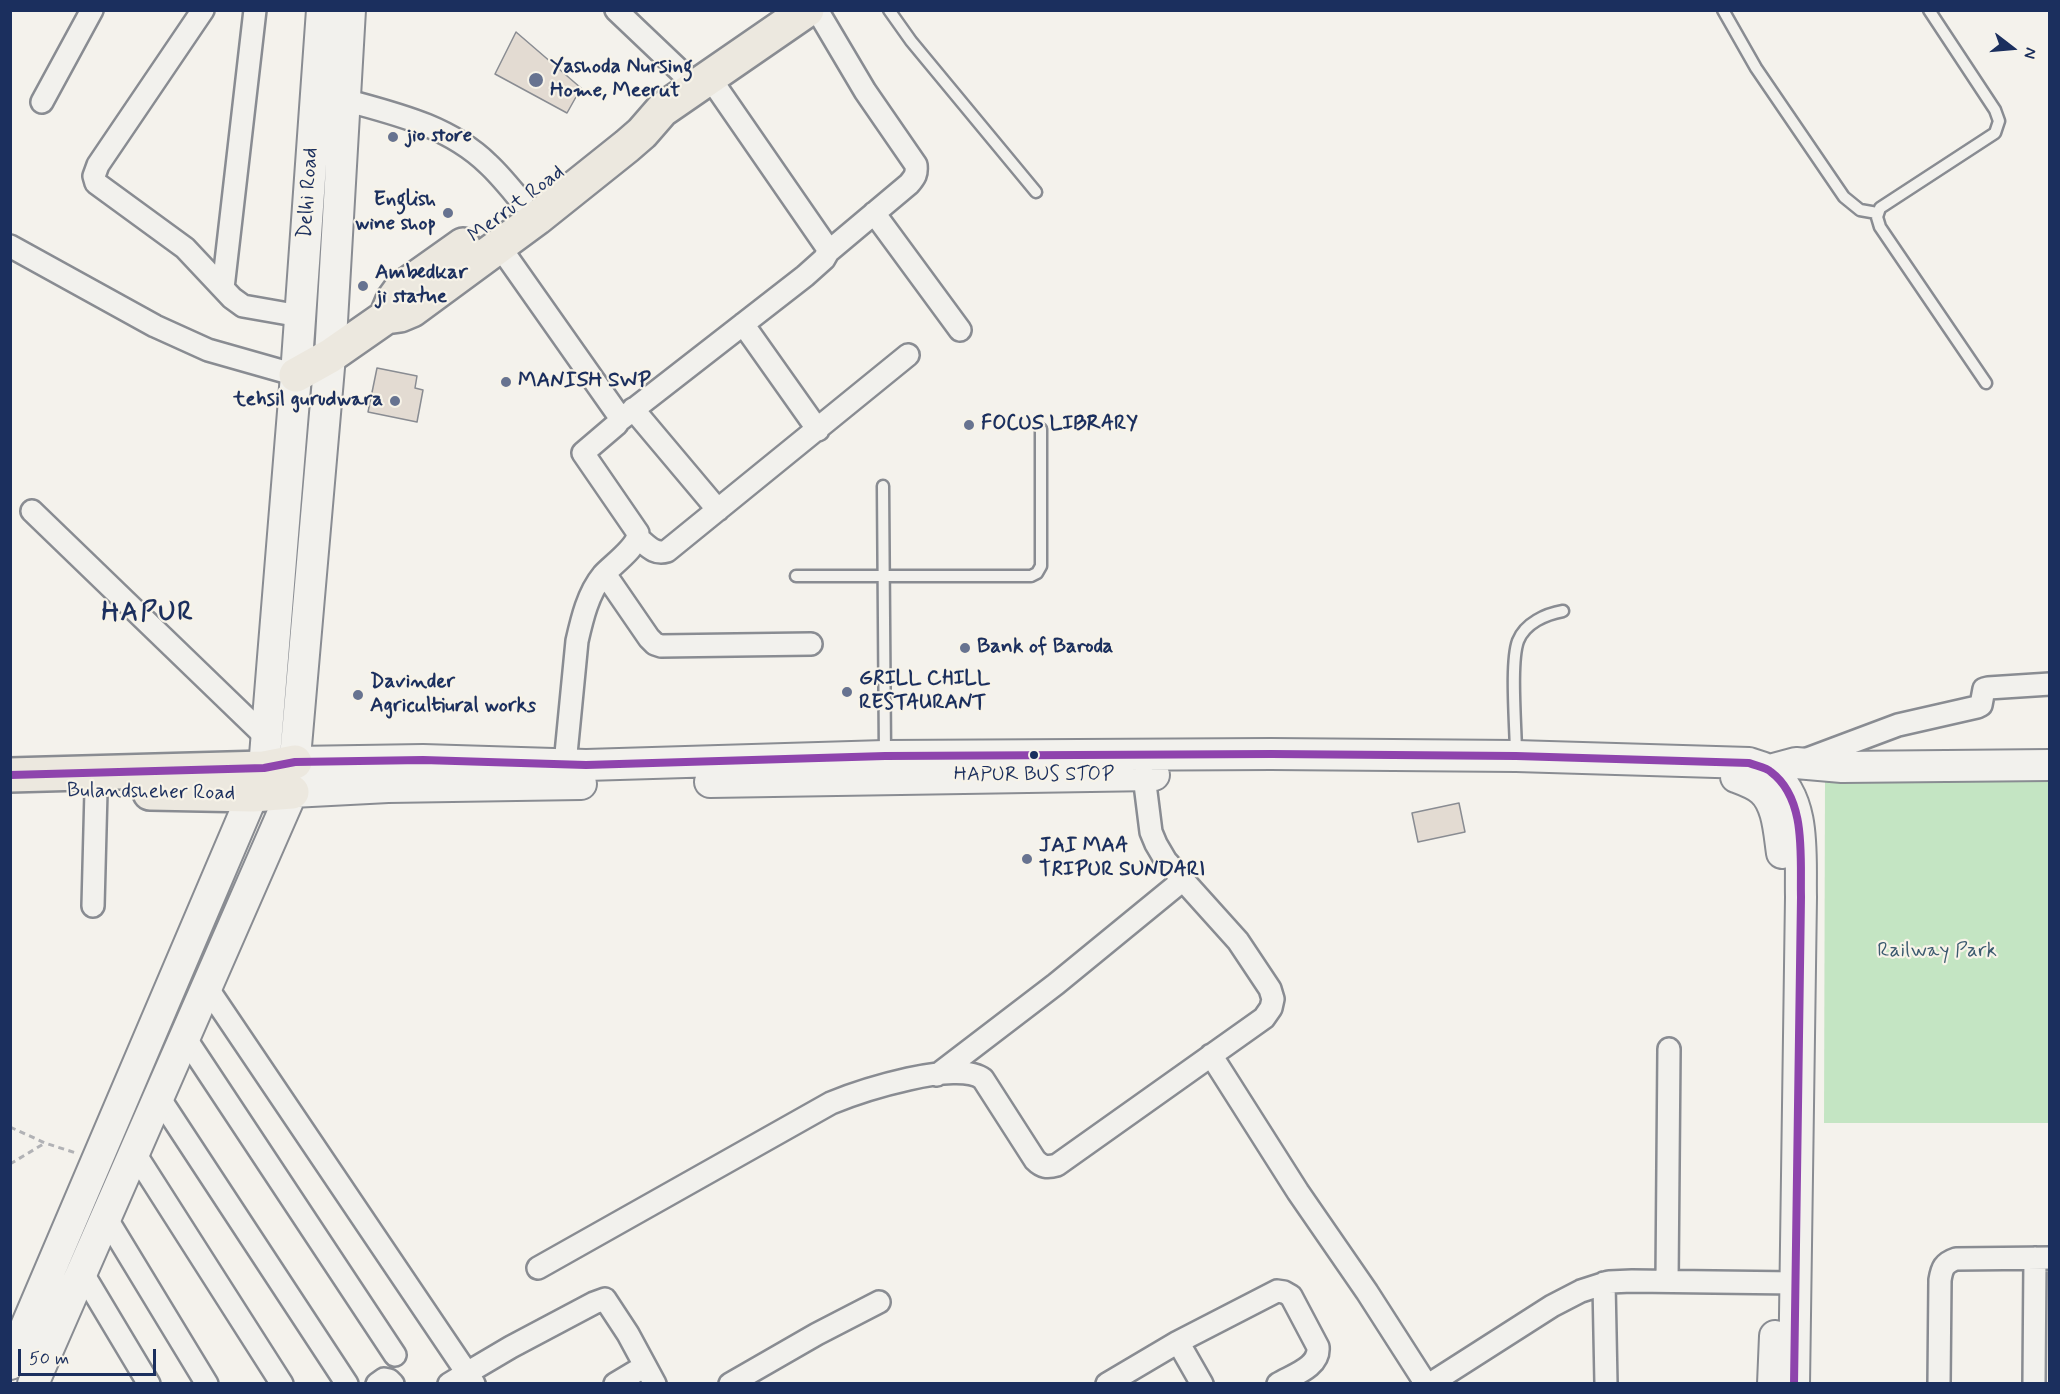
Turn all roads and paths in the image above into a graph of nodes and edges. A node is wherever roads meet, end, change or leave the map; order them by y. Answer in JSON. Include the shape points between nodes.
{"nodes":[{"id":1,"x":92,"y":10,"type":"edge"},
{"id":2,"x":202,"y":10,"type":"edge"},
{"id":3,"x":255,"y":10,"type":"edge"},
{"id":4,"x":322,"y":10,"type":"edge"},
{"id":5,"x":350,"y":10,"type":"edge"},
{"id":6,"x":616,"y":10,"type":"edge"},
{"id":7,"x":817,"y":10,"type":"edge"},
{"id":8,"x":889,"y":10,"type":"edge"},
{"id":9,"x":1723,"y":10,"type":"edge"},
{"id":10,"x":1929,"y":10,"type":"edge"},
{"id":11,"x":790,"y":15,"type":"edge"},
{"id":12,"x":703,"y":83,"type":"junction"},
{"id":13,"x":345,"y":100,"type":"junction"},
{"id":14,"x":42,"y":102,"type":"dead end"},
{"id":15,"x":662,"y":110,"type":"junction"},
{"id":16,"x":1036,"y":192,"type":"dead end"},
{"id":17,"x":522,"y":202,"type":"junction"},
{"id":18,"x":874,"y":213,"type":"junction"},
{"id":19,"x":1877,"y":213,"type":"junction"},
{"id":20,"x":10,"y":246,"type":"edge"},
{"id":21,"x":500,"y":247,"type":"junction"},
{"id":22,"x":828,"y":252,"type":"junction"},
{"id":23,"x":223,"y":288,"type":"junction"},
{"id":24,"x":300,"y":316,"type":"junction"},
{"id":25,"x":386,"y":317,"type":"junction"},
{"id":26,"x":743,"y":324,"type":"junction"},
{"id":27,"x":960,"y":330,"type":"dead end"},
{"id":28,"x":909,"y":355,"type":"dead end"},
{"id":29,"x":330,"y":356,"type":"junction"},
{"id":30,"x":296,"y":375,"type":"junction"},
{"id":31,"x":1986,"y":383,"type":"dead end"},
{"id":32,"x":626,"y":414,"type":"junction"},
{"id":33,"x":1041,"y":429,"type":"dead end"},
{"id":34,"x":818,"y":430,"type":"junction"},
{"id":35,"x":883,"y":486,"type":"dead end"},
{"id":36,"x":718,"y":510,"type":"junction"},
{"id":37,"x":32,"y":511,"type":"dead end"},
{"id":38,"x":638,"y":538,"type":"junction"},
{"id":39,"x":281,"y":554,"type":"junction"},
{"id":40,"x":313,"y":554,"type":"junction"},
{"id":41,"x":604,"y":574,"type":"junction"},
{"id":42,"x":796,"y":576,"type":"dead end"},
{"id":43,"x":883,"y":576,"type":"junction"},
{"id":44,"x":1563,"y":611,"type":"dead end"},
{"id":45,"x":811,"y":644,"type":"dead end"},
{"id":46,"x":2049,"y":684,"type":"edge"},
{"id":47,"x":885,"y":756,"type":"junction"},
{"id":48,"x":1516,"y":756,"type":"junction"},
{"id":49,"x":565,"y":765,"type":"junction"},
{"id":50,"x":2049,"y":765,"type":"edge"},
{"id":51,"x":261,"y":767,"type":"junction"},
{"id":52,"x":1783,"y":767,"type":"junction"},
{"id":53,"x":10,"y":775,"type":"edge"},
{"id":54,"x":1144,"y":776,"type":"junction"},
{"id":55,"x":294,"y":777,"type":"junction"},
{"id":56,"x":96,"y":791,"type":"junction"},
{"id":57,"x":10,"y":794,"type":"edge"},
{"id":58,"x":1183,"y":880,"type":"junction"},
{"id":59,"x":93,"y":906,"type":"dead end"},
{"id":60,"x":206,"y":986,"type":"junction"},
{"id":61,"x":184,"y":1036,"type":"junction"},
{"id":62,"x":1669,"y":1049,"type":"dead end"},
{"id":63,"x":1211,"y":1055,"type":"junction"},
{"id":64,"x":936,"y":1076,"type":"junction"},
{"id":65,"x":158,"y":1096,"type":"junction"},
{"id":66,"x":10,"y":1127,"type":"edge"},
{"id":67,"x":45,"y":1143,"type":"junction"},
{"id":68,"x":134,"y":1152,"type":"junction"},
{"id":69,"x":98,"y":1160,"type":"junction"},
{"id":70,"x":10,"y":1164,"type":"edge"},
{"id":71,"x":1788,"y":1176,"type":"junction"},
{"id":72,"x":105,"y":1216,"type":"junction"},
{"id":73,"x":2042,"y":1258,"type":"edge"},
{"id":74,"x":538,"y":1268,"type":"dead end"},
{"id":75,"x":82,"y":1272,"type":"junction"},
{"id":76,"x":1667,"y":1281,"type":"junction"},
{"id":77,"x":1605,"y":1283,"type":"junction"},
{"id":78,"x":1786,"y":1284,"type":"junction"},
{"id":79,"x":879,"y":1302,"type":"dead end"},
{"id":80,"x":1178,"y":1342,"type":"junction"},
{"id":81,"x":395,"y":1356,"type":"dead end"},
{"id":82,"x":10,"y":1364,"type":"edge"},
{"id":83,"x":650,"y":1375,"type":"edge"},
{"id":84,"x":465,"y":1378,"type":"edge"},
{"id":85,"x":33,"y":1383,"type":"edge"},
{"id":86,"x":149,"y":1383,"type":"edge"},
{"id":87,"x":207,"y":1383,"type":"edge"},
{"id":88,"x":282,"y":1383,"type":"edge"},
{"id":89,"x":347,"y":1383,"type":"edge"},
{"id":90,"x":377,"y":1383,"type":"edge"},
{"id":91,"x":393,"y":1383,"type":"edge"},
{"id":92,"x":615,"y":1383,"type":"edge"},
{"id":93,"x":730,"y":1383,"type":"edge"},
{"id":94,"x":1107,"y":1383,"type":"edge"},
{"id":95,"x":1202,"y":1383,"type":"edge"},
{"id":96,"x":1278,"y":1383,"type":"edge"},
{"id":97,"x":1428,"y":1383,"type":"edge"},
{"id":98,"x":1606,"y":1383,"type":"edge"},
{"id":99,"x":1773,"y":1383,"type":"edge"},
{"id":100,"x":1794,"y":1383,"type":"edge"},
{"id":101,"x":1939,"y":1383,"type":"edge"},
{"id":102,"x":2034,"y":1383,"type":"edge"}],
"edges":[{"from":1,"to":14,"type":"street"},
{"from":2,"to":23,"type":"street","via":[[94,176],[102,188],[185,248]]},
{"from":3,"to":23,"type":"street"},
{"from":4,"to":24,"type":"street","name":"Delhi Road"},
{"from":5,"to":13,"type":"street","name":"Delhi Road"},
{"from":6,"to":12,"type":"street"},
{"from":7,"to":18,"type":"street","via":[[865,92],[916,165],[915,177]]},
{"from":8,"to":16,"type":"lane"},
{"from":9,"to":19,"type":"lane","via":[[1756,68],[1845,197],[1860,210]]},
{"from":10,"to":19,"type":"lane","via":[[1999,121],[1995,133]]},
{"from":11,"to":12,"type":"main road","name":"Merrut Road"},
{"from":12,"to":15,"type":"main road","name":"Merrut Road"},
{"from":12,"to":22,"type":"street"},
{"from":13,"to":17,"type":"street","via":[[407,117],[444,133],[488,163]]},
{"from":13,"to":29,"type":"street","name":"Delhi Road"},
{"from":15,"to":17,"type":"main road","name":"Merrut Road","via":[[616,129]]},
{"from":15,"to":21,"type":"main road","name":"Merrut Road","via":[[627,146]]},
{"from":17,"to":25,"type":"main road","name":"Merrut Road","via":[[401,289]]},
{"from":18,"to":22,"type":"street"},
{"from":18,"to":27,"type":"street"},
{"from":19,"to":31,"type":"lane","via":[[1880,227]]},
{"from":20,"to":30,"type":"street","via":[[155,326],[208,350]]},
{"from":21,"to":25,"type":"main road","name":"Merrut Road","via":[[412,310]]},
{"from":21,"to":32,"type":"street","via":[[617,413]]},
{"from":22,"to":26,"type":"street","via":[[806,276]]},
{"from":23,"to":24,"type":"street","via":[[243,306]]},
{"from":24,"to":30,"type":"street","name":"Delhi Road"},
{"from":25,"to":29,"type":"main road","name":"Merrut Road"},
{"from":26,"to":32,"type":"street"},
{"from":26,"to":34,"type":"street"},
{"from":28,"to":34,"type":"street"},
{"from":29,"to":30,"type":"main road","name":"Merrut Road"},
{"from":29,"to":40,"type":"street","name":"Delhi Road"},
{"from":30,"to":39,"type":"street","name":"Delhi Road"},
{"from":32,"to":36,"type":"street"},
{"from":32,"to":38,"type":"street","via":[[583,453],[636,529]]},
{"from":33,"to":43,"type":"lane","via":[[1041,566],[1037,573]]},
{"from":34,"to":36,"type":"street"},
{"from":35,"to":43,"type":"lane"},
{"from":36,"to":38,"type":"street","via":[[667,551],[654,551]]},
{"from":37,"to":51,"type":"street"},
{"from":38,"to":41,"type":"street"},
{"from":39,"to":40,"type":"street"},
{"from":39,"to":51,"type":"street","name":"Delhi Road"},
{"from":40,"to":55,"type":"street","name":"Delhi Road"},
{"from":41,"to":45,"type":"street","via":[[655,644]]},
{"from":41,"to":49,"type":"street","via":[[587,606],[577,641]]},
{"from":42,"to":43,"type":"lane"},
{"from":43,"to":47,"type":"lane"},
{"from":44,"to":48,"type":"lane","via":[[1547,614],[1518,641]]},
{"from":46,"to":52,"type":"street","via":[[1984,689],[1981,705],[1977,707],[1898,725]]},
{"from":47,"to":48,"type":"street"},
{"from":47,"to":49,"type":"street"},
{"from":48,"to":52,"type":"street"},
{"from":49,"to":55,"type":"street","via":[[423,760]]},
{"from":50,"to":52,"type":"street"},
{"from":51,"to":53,"type":"main road"},
{"from":51,"to":55,"type":"main road"},
{"from":51,"to":56,"type":"main road","name":"Bulandsheher Road"},
{"from":51,"to":69,"type":"street","name":"Delhi Road"},
{"from":52,"to":71,"type":"street","via":[[1799,836],[1801,897]]},
{"from":54,"to":55,"type":"street","via":[[388,787]]},
{"from":54,"to":58,"type":"street","via":[[1151,832],[1166,861]]},
{"from":54,"to":71,"type":"street","via":[[1705,776],[1736,777],[1762,790],[1778,824],[1782,855]]},
{"from":55,"to":60,"type":"street","name":"Delhi Road"},
{"from":56,"to":57,"type":"main road","name":"Bulandsheher Road"},
{"from":56,"to":59,"type":"street"},
{"from":58,"to":63,"type":"street","via":[[1238,941],[1273,999],[1264,1018]]},
{"from":58,"to":64,"type":"street"},
{"from":60,"to":61,"type":"street","name":"Delhi Road"},
{"from":60,"to":84,"type":"street"},
{"from":61,"to":65,"type":"street","name":"Delhi Road"},
{"from":61,"to":81,"type":"street"},
{"from":62,"to":76,"type":"street"},
{"from":63,"to":64,"type":"street","via":[[1048,1168],[1035,1160],[983,1079],[958,1073]]},
{"from":63,"to":97,"type":"street","via":[[1298,1192]]},
{"from":64,"to":74,"type":"street","via":[[884,1084],[831,1102]]},
{"from":65,"to":68,"type":"street","name":"Delhi Road"},
{"from":65,"to":89,"type":"street"},
{"from":66,"to":67,"type":"path"},
{"from":67,"to":69,"type":"path"},
{"from":67,"to":70,"type":"path"},
{"from":68,"to":72,"type":"street","name":"Delhi Road"},
{"from":68,"to":88,"type":"street"},
{"from":69,"to":82,"type":"street","name":"Delhi Road"},
{"from":71,"to":78,"type":"street"},
{"from":72,"to":75,"type":"street","name":"Delhi Road"},
{"from":72,"to":87,"type":"street"},
{"from":73,"to":101,"type":"street","via":[[1947,1262],[1940,1280]]},
{"from":73,"to":102,"type":"street"},
{"from":75,"to":85,"type":"street","name":"Delhi Road"},
{"from":75,"to":86,"type":"street"},
{"from":76,"to":77,"type":"street"},
{"from":76,"to":78,"type":"street"},
{"from":77,"to":97,"type":"street","via":[[1552,1306]]},
{"from":77,"to":98,"type":"street"},
{"from":78,"to":99,"type":"street"},
{"from":78,"to":100,"type":"street"},
{"from":79,"to":93,"type":"street"},
{"from":80,"to":94,"type":"street"},
{"from":80,"to":95,"type":"street"},
{"from":80,"to":96,"type":"street","via":[[1277,1291],[1284,1292],[1291,1296],[1319,1353],[1314,1363]]},
{"from":83,"to":84,"type":"street","via":[[605,1299],[511,1347]]},
{"from":83,"to":92,"type":"street"},
{"from":90,"to":91,"type":"street","via":[[384,1379]]}]}
